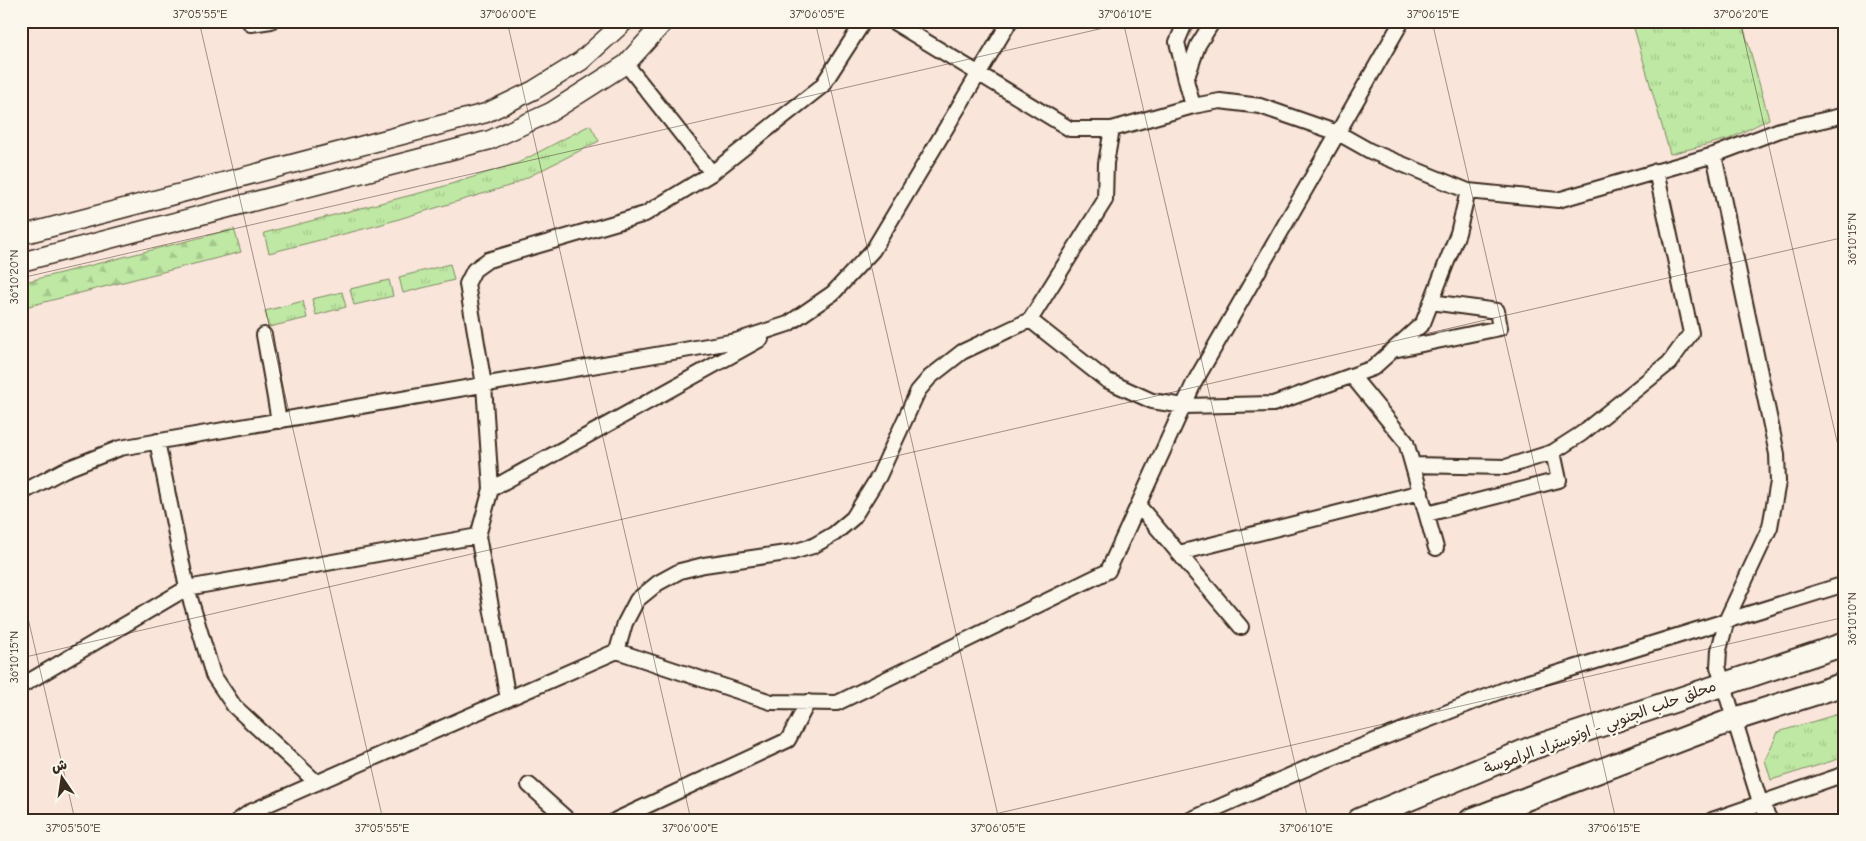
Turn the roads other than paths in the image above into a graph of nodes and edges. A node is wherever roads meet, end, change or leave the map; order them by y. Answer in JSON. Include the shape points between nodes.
{"nodes":[{"id":1,"x":249,"y":21,"type":"edge"},
{"id":2,"x":271,"y":21,"type":"edge"},
{"id":3,"x":625,"y":21,"type":"edge"},
{"id":4,"x":665,"y":21,"type":"edge"},
{"id":5,"x":864,"y":21,"type":"edge"},
{"id":6,"x":892,"y":21,"type":"edge"},
{"id":7,"x":1010,"y":21,"type":"edge"},
{"id":8,"x":1186,"y":21,"type":"edge"},
{"id":9,"x":1213,"y":21,"type":"edge"},
{"id":10,"x":1402,"y":21,"type":"edge"},
{"id":11,"x":626,"y":64,"type":"junction"},
{"id":12,"x":978,"y":74,"type":"junction"},
{"id":13,"x":1186,"y":80,"type":"junction"},
{"id":14,"x":1193,"y":106,"type":"junction"},
{"id":15,"x":1845,"y":115,"type":"edge"},
{"id":16,"x":1112,"y":129,"type":"junction"},
{"id":17,"x":1338,"y":133,"type":"junction"},
{"id":18,"x":338,"y":151,"type":"junction"},
{"id":19,"x":1714,"y":155,"type":"junction"},
{"id":20,"x":1656,"y":171,"type":"junction"},
{"id":21,"x":712,"y":173,"type":"junction"},
{"id":22,"x":345,"y":177,"type":"junction"},
{"id":23,"x":1468,"y":191,"type":"junction"},
{"id":24,"x":21,"y":235,"type":"edge"},
{"id":25,"x":21,"y":262,"type":"edge"},
{"id":26,"x":1431,"y":302,"type":"junction"},
{"id":27,"x":1030,"y":320,"type":"junction"},
{"id":28,"x":788,"y":324,"type":"junction"},
{"id":29,"x":264,"y":336,"type":"dead end"},
{"id":30,"x":1392,"y":350,"type":"junction"},
{"id":31,"x":1352,"y":376,"type":"junction"},
{"id":32,"x":484,"y":384,"type":"junction"},
{"id":33,"x":1184,"y":406,"type":"junction"},
{"id":34,"x":279,"y":421,"type":"junction"},
{"id":35,"x":157,"y":442,"type":"junction"},
{"id":36,"x":1553,"y":452,"type":"junction"},
{"id":37,"x":1413,"y":465,"type":"junction"},
{"id":38,"x":491,"y":490,"type":"junction"},
{"id":39,"x":1421,"y":492,"type":"junction"},
{"id":40,"x":21,"y":493,"type":"edge"},
{"id":41,"x":1138,"y":505,"type":"junction"},
{"id":42,"x":1427,"y":514,"type":"junction"},
{"id":43,"x":478,"y":536,"type":"junction"},
{"id":44,"x":1436,"y":548,"type":"dead end"},
{"id":45,"x":1179,"y":553,"type":"junction"},
{"id":46,"x":1845,"y":584,"type":"edge"},
{"id":47,"x":187,"y":588,"type":"junction"},
{"id":48,"x":1727,"y":619,"type":"junction"},
{"id":49,"x":1241,"y":627,"type":"dead end"},
{"id":50,"x":1845,"y":644,"type":"edge"},
{"id":51,"x":617,"y":651,"type":"junction"},
{"id":52,"x":1722,"y":684,"type":"junction"},
{"id":53,"x":1845,"y":684,"type":"edge"},
{"id":54,"x":21,"y":686,"type":"edge"},
{"id":55,"x":508,"y":699,"type":"junction"},
{"id":56,"x":808,"y":702,"type":"junction"},
{"id":57,"x":1735,"y":719,"type":"junction"},
{"id":58,"x":1845,"y":774,"type":"edge"},
{"id":59,"x":317,"y":783,"type":"junction"},
{"id":60,"x":529,"y":785,"type":"dead end"},
{"id":61,"x":1760,"y":802,"type":"junction"},
{"id":62,"x":21,"y":817,"type":"edge"},
{"id":63,"x":24,"y":820,"type":"edge"},
{"id":64,"x":239,"y":820,"type":"edge"},
{"id":65,"x":568,"y":820,"type":"edge"},
{"id":66,"x":616,"y":820,"type":"edge"},
{"id":67,"x":1190,"y":820,"type":"edge"},
{"id":68,"x":1359,"y":820,"type":"edge"},
{"id":69,"x":1471,"y":820,"type":"edge"},
{"id":70,"x":1712,"y":820,"type":"edge"},
{"id":71,"x":1762,"y":820,"type":"edge"},
{"id":72,"x":1770,"y":820,"type":"edge"}],
"edges":[{"from":1,"to":2,"type":"street","via":[[251,24]]},
{"from":3,"to":18,"type":"street","via":[[581,61],[534,90],[486,113]]},
{"from":4,"to":11,"type":"street"},
{"from":5,"to":21,"type":"street","via":[[822,86]]},
{"from":6,"to":12,"type":"street"},
{"from":7,"to":12,"type":"street"},
{"from":8,"to":13,"type":"street","via":[[1177,42]]},
{"from":9,"to":13,"type":"street","via":[[1198,45]]},
{"from":10,"to":17,"type":"street"},
{"from":11,"to":21,"type":"street"},
{"from":11,"to":22,"type":"street","via":[[550,112],[490,140]]},
{"from":12,"to":16,"type":"street","via":[[1070,129]]},
{"from":12,"to":28,"type":"street","via":[[873,250],[833,293]]},
{"from":13,"to":14,"type":"street"},
{"from":14,"to":16,"type":"street"},
{"from":14,"to":17,"type":"street","via":[[1220,101],[1260,106]]},
{"from":15,"to":19,"type":"street","via":[[1780,130]]},
{"from":16,"to":27,"type":"street","via":[[1106,163],[1105,200]]},
{"from":17,"to":23,"type":"street","via":[[1370,151]]},
{"from":17,"to":33,"type":"street","via":[[1194,383]]},
{"from":18,"to":22,"type":"street"},
{"from":18,"to":24,"type":"street"},
{"from":19,"to":20,"type":"street"},
{"from":19,"to":48,"type":"street","via":[[1778,454],[1778,482],[1770,527]]},
{"from":20,"to":23,"type":"street","via":[[1558,200]]},
{"from":20,"to":36,"type":"street","via":[[1691,333],[1669,363],[1581,434]]},
{"from":21,"to":32,"type":"street","via":[[645,214],[488,260],[474,270],[467,284]]},
{"from":22,"to":25,"type":"street"},
{"from":23,"to":26,"type":"street","via":[[1458,233]]},
{"from":26,"to":30,"type":"street","via":[[1423,323]]},
{"from":26,"to":30,"type":"street","via":[[1498,311],[1500,328]]},
{"from":27,"to":33,"type":"street","via":[[1106,380],[1152,400]]},
{"from":27,"to":51,"type":"street","via":[[962,352],[930,377],[918,391],[879,476],[853,518],[834,534],[813,546],[793,552],[680,571],[637,600],[624,623]]},
{"from":28,"to":32,"type":"street","via":[[736,341]]},
{"from":28,"to":38,"type":"street"},
{"from":29,"to":34,"type":"street"},
{"from":30,"to":31,"type":"street","via":[[1372,368]]},
{"from":31,"to":33,"type":"street","via":[[1273,404]]},
{"from":31,"to":37,"type":"street","via":[[1406,442]]},
{"from":32,"to":34,"type":"street"},
{"from":32,"to":38,"type":"street"},
{"from":33,"to":41,"type":"street"},
{"from":34,"to":35,"type":"street"},
{"from":35,"to":40,"type":"street","via":[[120,448],[64,470]]},
{"from":35,"to":47,"type":"street"},
{"from":36,"to":37,"type":"street","via":[[1506,467]]},
{"from":36,"to":42,"type":"street","via":[[1559,480]]},
{"from":37,"to":39,"type":"street"},
{"from":38,"to":43,"type":"street"},
{"from":39,"to":42,"type":"street"},
{"from":39,"to":45,"type":"street"},
{"from":41,"to":45,"type":"street"},
{"from":41,"to":56,"type":"street","via":[[1108,571],[837,702]]},
{"from":42,"to":44,"type":"street"},
{"from":43,"to":47,"type":"street"},
{"from":43,"to":55,"type":"street"},
{"from":45,"to":49,"type":"street"},
{"from":46,"to":48,"type":"street"},
{"from":47,"to":54,"type":"street"},
{"from":47,"to":59,"type":"street","via":[[213,675],[234,706]]},
{"from":48,"to":52,"type":"street","via":[[1718,668]]},
{"from":48,"to":67,"type":"street","via":[[1506,689],[1314,765]]},
{"from":50,"to":52,"type":"highway","name":"محلق حلب الجنوبي - اوتوستراد الراموسة"},
{"from":51,"to":55,"type":"street"},
{"from":51,"to":56,"type":"street","via":[[771,702]]},
{"from":52,"to":57,"type":"street"},
{"from":52,"to":68,"type":"highway","name":"محلق حلب الجنوبي - اوتوستراد الراموسة","via":[[1532,748]]},
{"from":53,"to":57,"type":"highway"},
{"from":55,"to":59,"type":"street"},
{"from":56,"to":66,"type":"street","via":[[788,740]]},
{"from":57,"to":61,"type":"street"},
{"from":57,"to":69,"type":"highway"},
{"from":58,"to":61,"type":"street"},
{"from":59,"to":64,"type":"street","via":[[250,812]]},
{"from":60,"to":65,"type":"street"},
{"from":61,"to":70,"type":"street"},
{"from":61,"to":71,"type":"street"},
{"from":61,"to":72,"type":"street"},
{"from":62,"to":63,"type":"street"}]}
